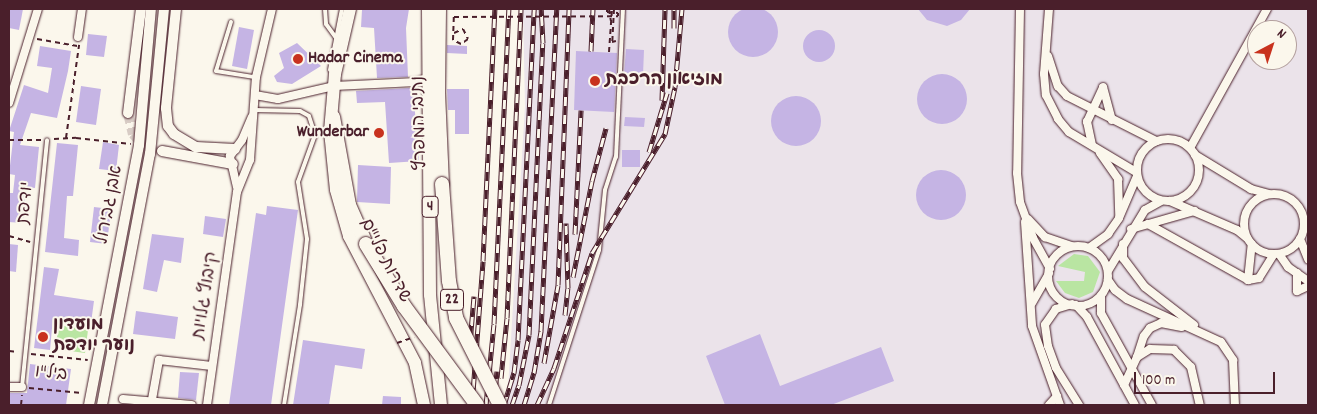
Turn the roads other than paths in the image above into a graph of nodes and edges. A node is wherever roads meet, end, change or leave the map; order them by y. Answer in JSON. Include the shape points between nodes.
{"nodes":[{"id":1,"x":38,"y":9,"type":"edge"},
{"id":2,"x":82,"y":9,"type":"edge"},
{"id":3,"x":141,"y":9,"type":"edge"},
{"id":4,"x":151,"y":9,"type":"edge"},
{"id":5,"x":164,"y":9,"type":"edge"},
{"id":6,"x":176,"y":9,"type":"edge"},
{"id":7,"x":272,"y":9,"type":"edge"},
{"id":8,"x":325,"y":9,"type":"edge"},
{"id":9,"x":342,"y":9,"type":"edge"},
{"id":10,"x":350,"y":9,"type":"edge"},
{"id":11,"x":428,"y":9,"type":"edge"},
{"id":12,"x":439,"y":9,"type":"edge"},
{"id":13,"x":624,"y":9,"type":"edge"},
{"id":14,"x":1020,"y":9,"type":"edge"},
{"id":15,"x":1049,"y":9,"type":"edge"},
{"id":16,"x":1268,"y":9,"type":"edge"},
{"id":17,"x":230,"y":22,"type":"dead end"},
{"id":18,"x":78,"y":37,"type":"road end"},
{"id":19,"x":339,"y":40,"type":"junction"},
{"id":20,"x":1047,"y":54,"type":"junction"},
{"id":21,"x":256,"y":77,"type":"junction"},
{"id":22,"x":428,"y":78,"type":"junction"},
{"id":23,"x":334,"y":86,"type":"junction"},
{"id":24,"x":255,"y":95,"type":"junction"},
{"id":25,"x":9,"y":103,"type":"edge"},
{"id":26,"x":1091,"y":109,"type":"junction"},
{"id":27,"x":255,"y":110,"type":"junction"},
{"id":28,"x":128,"y":113,"type":"tunnel mouth"},
{"id":29,"x":333,"y":117,"type":"junction"},
{"id":30,"x":1112,"y":120,"type":"junction"},
{"id":31,"x":47,"y":140,"type":"road end"},
{"id":32,"x":1156,"y":141,"type":"junction"},
{"id":33,"x":1094,"y":146,"type":"junction"},
{"id":34,"x":236,"y":148,"type":"junction"},
{"id":35,"x":1190,"y":148,"type":"junction"},
{"id":36,"x":162,"y":151,"type":"dead end"},
{"id":37,"x":250,"y":154,"type":"junction"},
{"id":38,"x":1195,"y":155,"type":"junction"},
{"id":39,"x":234,"y":164,"type":"junction"},
{"id":40,"x":246,"y":166,"type":"junction"},
{"id":41,"x":1137,"y":174,"type":"junction"},
{"id":42,"x":238,"y":192,"type":"junction"},
{"id":43,"x":1270,"y":194,"type":"junction"},
{"id":44,"x":1161,"y":201,"type":"junction"},
{"id":45,"x":1170,"y":201,"type":"junction"},
{"id":46,"x":1195,"y":211,"type":"junction"},
{"id":47,"x":1025,"y":215,"type":"junction"},
{"id":48,"x":1119,"y":218,"type":"junction"},
{"id":49,"x":1148,"y":224,"type":"junction"},
{"id":50,"x":1131,"y":229,"type":"junction"},
{"id":51,"x":1300,"y":239,"type":"junction"},
{"id":52,"x":1250,"y":241,"type":"junction"},
{"id":53,"x":1123,"y":244,"type":"junction"},
{"id":54,"x":1072,"y":246,"type":"junction"},
{"id":55,"x":1090,"y":248,"type":"junction"},
{"id":56,"x":1276,"y":254,"type":"junction"},
{"id":57,"x":1308,"y":259,"type":"edge"},
{"id":58,"x":1108,"y":271,"type":"junction"},
{"id":59,"x":1049,"y":272,"type":"junction"},
{"id":60,"x":1297,"y":273,"type":"junction"},
{"id":61,"x":1108,"y":280,"type":"junction"},
{"id":62,"x":1248,"y":280,"type":"junction"},
{"id":63,"x":1308,"y":281,"type":"edge"},
{"id":64,"x":1308,"y":286,"type":"edge"},
{"id":65,"x":1101,"y":296,"type":"junction"},
{"id":66,"x":1031,"y":304,"type":"junction"},
{"id":67,"x":1074,"y":305,"type":"junction"},
{"id":68,"x":1201,"y":331,"type":"junction"},
{"id":69,"x":1137,"y":357,"type":"junction"},
{"id":70,"x":212,"y":366,"type":"junction"},
{"id":71,"x":1131,"y":366,"type":"junction"},
{"id":72,"x":1124,"y":385,"type":"junction"},
{"id":73,"x":9,"y":387,"type":"edge"},
{"id":74,"x":22,"y":388,"type":"joint"},
{"id":75,"x":1057,"y":396,"type":"junction"},
{"id":76,"x":123,"y":399,"type":"dead end"},
{"id":77,"x":152,"y":403,"type":"edge"},
{"id":78,"x":89,"y":405,"type":"edge"},
{"id":79,"x":102,"y":405,"type":"edge"},
{"id":80,"x":192,"y":405,"type":"edge"},
{"id":81,"x":207,"y":405,"type":"edge"},
{"id":82,"x":284,"y":405,"type":"edge"},
{"id":83,"x":424,"y":405,"type":"edge"},
{"id":84,"x":441,"y":405,"type":"edge"},
{"id":85,"x":477,"y":405,"type":"edge"},
{"id":86,"x":500,"y":405,"type":"edge"},
{"id":87,"x":549,"y":405,"type":"edge"},
{"id":88,"x":1049,"y":405,"type":"edge"},
{"id":89,"x":1060,"y":405,"type":"edge"},
{"id":90,"x":1079,"y":405,"type":"edge"},
{"id":91,"x":1135,"y":405,"type":"edge"},
{"id":92,"x":1152,"y":405,"type":"edge"},
{"id":93,"x":1200,"y":405,"type":"edge"},
{"id":94,"x":1235,"y":405,"type":"edge"}],
"edges":[{"from":1,"to":25,"type":"street"},
{"from":2,"to":18,"type":"street"},
{"from":3,"to":28,"type":"street"},
{"from":4,"to":78,"type":"street","name":"אבן גבירול","via":[[139,145]]},
{"from":5,"to":79,"type":"street","name":"אבן גבירול","via":[[150,154]]},
{"from":6,"to":34,"type":"street","via":[[166,108],[168,126],[174,134],[196,147]]},
{"from":7,"to":21,"type":"street"},
{"from":8,"to":19,"type":"lane","via":[[326,24]]},
{"from":9,"to":19,"type":"lane"},
{"from":10,"to":19,"type":"highway","name":"שדרות פלי\"ם"},
{"from":11,"to":22,"type":"highway","number":"4"},
{"from":12,"to":86,"type":"highway","name":"נתיבי המפרץ","number":"22","bridge":true,"via":[[438,92],[449,281],[456,318]]},
{"from":13,"to":87,"type":"lane","via":[[616,157],[604,190],[599,250]]},
{"from":14,"to":47,"type":"street","via":[[1017,172]]},
{"from":15,"to":20,"type":"street"},
{"from":16,"to":35,"type":"street"},
{"from":17,"to":21,"type":"lane","via":[[216,71]]},
{"from":19,"to":23,"type":"highway","name":"שדרות פלי\"ם"},
{"from":20,"to":26,"type":"street","via":[[1058,86],[1067,96]]},
{"from":20,"to":33,"type":"street","via":[[1044,74],[1046,95],[1058,119],[1068,132]]},
{"from":21,"to":24,"type":"street"},
{"from":22,"to":23,"type":"street","via":[[416,82]]},
{"from":22,"to":84,"type":"highway","number":"4","via":[[430,295]]},
{"from":23,"to":24,"type":"street","via":[[278,99]]},
{"from":23,"to":29,"type":"highway","name":"שדרות פלי\"ם"},
{"from":24,"to":27,"type":"street"},
{"from":26,"to":30,"type":"street"},
{"from":26,"to":30,"type":"street","via":[[1103,87]]},
{"from":26,"to":33,"type":"street","via":[[1087,134]]},
{"from":27,"to":34,"type":"street"},
{"from":27,"to":37,"type":"street"},
{"from":27,"to":82,"type":"lane","via":[[300,111],[309,116],[315,134],[298,182],[307,239]]},
{"from":29,"to":83,"type":"highway","name":"שדרות פלי\"ם","via":[[330,131],[336,190],[348,236],[408,345],[420,378]]},
{"from":29,"to":85,"type":"highway","number":"22","bridge":true,"via":[[349,205],[366,244],[404,306]]},
{"from":30,"to":32,"type":"street"},
{"from":31,"to":74,"type":"lane","name":"יודפת"},
{"from":32,"to":35,"type":"street","via":[[1170,139]]},
{"from":32,"to":41,"type":"street","via":[[1142,152]]},
{"from":33,"to":41,"type":"street"},
{"from":33,"to":48,"type":"street","via":[[1118,179]]},
{"from":34,"to":37,"type":"street","via":[[246,149]]},
{"from":34,"to":39,"type":"street","via":[[230,156]]},
{"from":35,"to":38,"type":"street"},
{"from":36,"to":39,"type":"street"},
{"from":37,"to":40,"type":"street"},
{"from":38,"to":43,"type":"street","via":[[1251,189]]},
{"from":38,"to":45,"type":"street","via":[[1199,172],[1193,189],[1187,195]]},
{"from":39,"to":40,"type":"street"},
{"from":39,"to":42,"type":"street","name":"קיבוץ גלויות"},
{"from":40,"to":42,"type":"street","name":"קיבוץ גלויות"},
{"from":41,"to":44,"type":"street","via":[[1145,191]]},
{"from":41,"to":48,"type":"street"},
{"from":42,"to":70,"type":"street","name":"קיבוץ גלויות"},
{"from":43,"to":51,"type":"street","via":[[1290,199],[1300,209],[1304,224]]},
{"from":43,"to":52,"type":"street","via":[[1252,204],[1245,215],[1244,225]]},
{"from":44,"to":45,"type":"street"},
{"from":44,"to":50,"type":"street","via":[[1145,210]]},
{"from":45,"to":46,"type":"street"},
{"from":46,"to":49,"type":"street"},
{"from":46,"to":52,"type":"street","via":[[1238,230]]},
{"from":47,"to":54,"type":"street","via":[[1045,237]]},
{"from":47,"to":59,"type":"street"},
{"from":47,"to":66,"type":"street"},
{"from":48,"to":55,"type":"street","via":[[1108,234]]},
{"from":49,"to":50,"type":"street"},
{"from":49,"to":62,"type":"street"},
{"from":50,"to":53,"type":"street"},
{"from":51,"to":56,"type":"street","via":[[1293,247]]},
{"from":51,"to":57,"type":"street"},
{"from":52,"to":56,"type":"street","via":[[1258,250]]},
{"from":52,"to":62,"type":"street"},
{"from":53,"to":58,"type":"street"},
{"from":53,"to":68,"type":"street","via":[[1123,258],[1145,287]]},
{"from":54,"to":55,"type":"street"},
{"from":54,"to":59,"type":"street","via":[[1057,255]]},
{"from":55,"to":58,"type":"street","via":[[1101,256]]},
{"from":56,"to":60,"type":"street"},
{"from":56,"to":62,"type":"street","via":[[1259,278]]},
{"from":58,"to":61,"type":"street"},
{"from":59,"to":66,"type":"street"},
{"from":59,"to":67,"type":"street","via":[[1052,290],[1058,298]]},
{"from":60,"to":63,"type":"street"},
{"from":60,"to":64,"type":"street","via":[[1297,291]]},
{"from":61,"to":65,"type":"street"},
{"from":61,"to":68,"type":"street","via":[[1127,298]]},
{"from":65,"to":67,"type":"street","via":[[1086,305]]},
{"from":65,"to":71,"type":"street","via":[[1101,313]]},
{"from":66,"to":75,"type":"street","via":[[1032,326]]},
{"from":67,"to":72,"type":"street","via":[[1088,318]]},
{"from":67,"to":90,"type":"street","via":[[1056,309],[1045,325],[1056,368]]},
{"from":68,"to":69,"type":"street","via":[[1161,324],[1150,328]]},
{"from":68,"to":94,"type":"street","via":[[1221,342],[1233,360]]},
{"from":69,"to":71,"type":"street"},
{"from":69,"to":93,"type":"street","via":[[1150,349],[1174,350],[1191,367]]},
{"from":70,"to":77,"type":"street","via":[[158,360]]},
{"from":70,"to":81,"type":"street","name":"קיבוץ גלויות"},
{"from":71,"to":72,"type":"street"},
{"from":71,"to":92,"type":"street"},
{"from":72,"to":91,"type":"street"},
{"from":73,"to":74,"type":"street","name":"ביל\"ו"},
{"from":75,"to":88,"type":"street"},
{"from":75,"to":89,"type":"street"},
{"from":76,"to":77,"type":"street"},
{"from":77,"to":80,"type":"street"}]}
